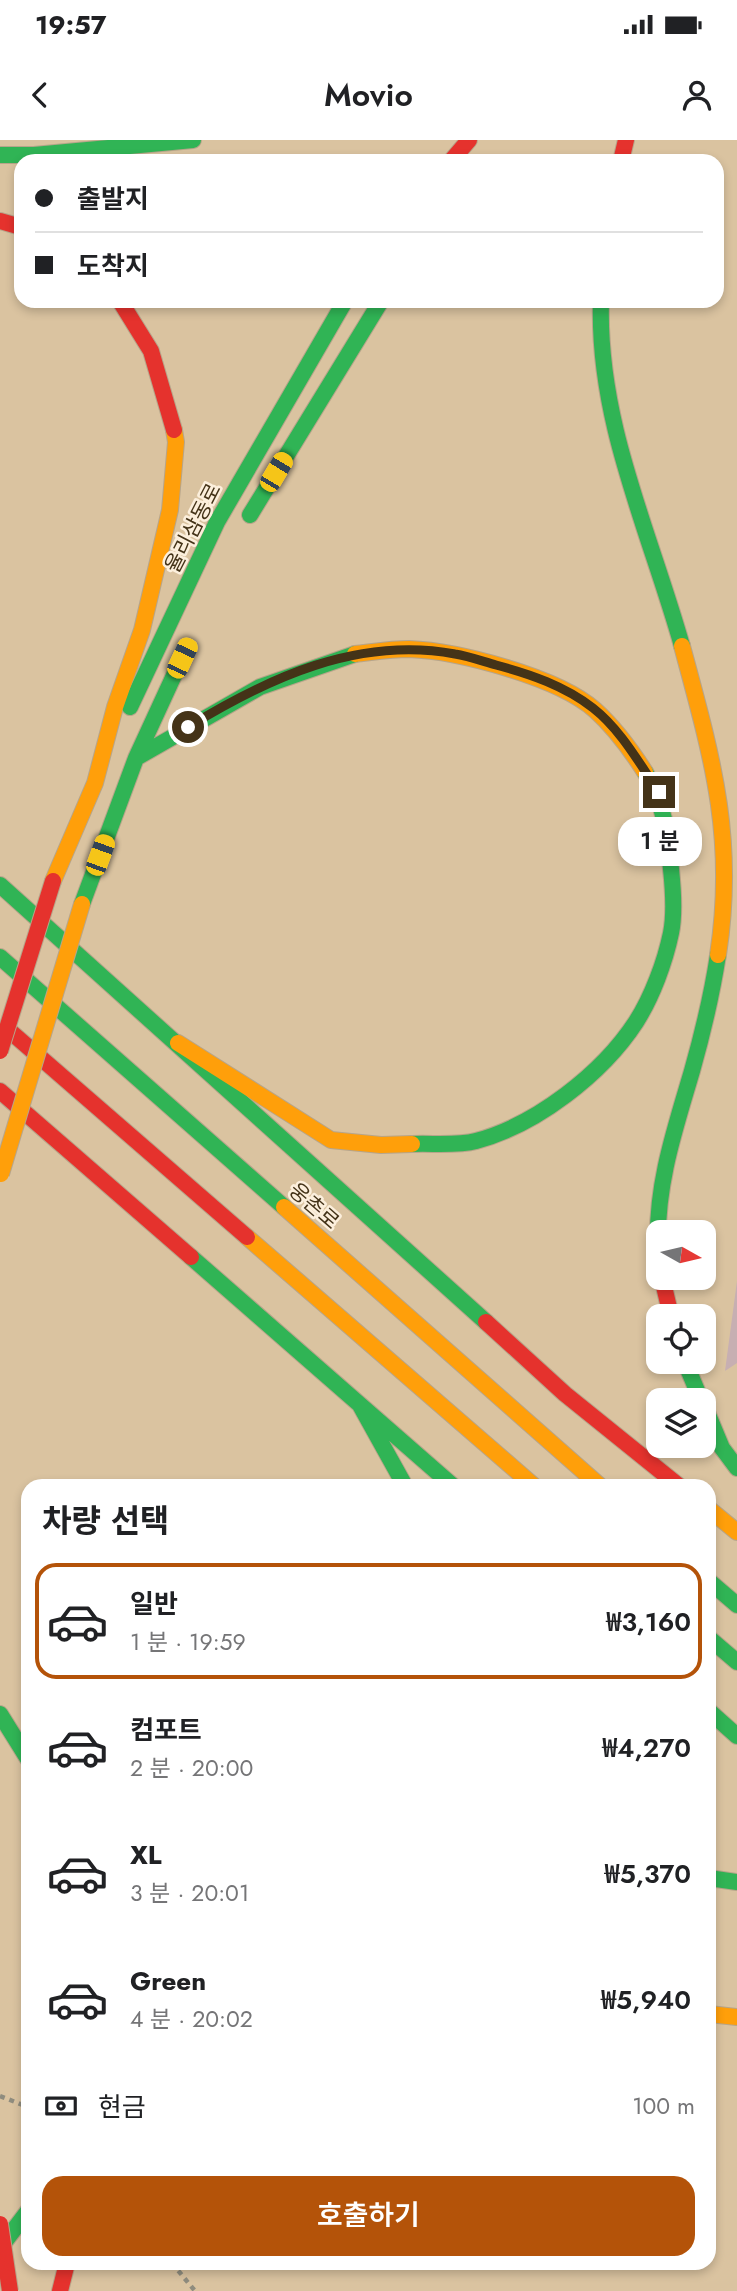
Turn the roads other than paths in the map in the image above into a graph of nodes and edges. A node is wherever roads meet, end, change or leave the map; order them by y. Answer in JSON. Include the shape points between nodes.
{"nodes":[{"id":1,"x":193,"y":140,"type":"edge"},
{"id":2,"x":469,"y":140,"type":"edge"},
{"id":3,"x":45,"y":154,"type":"edge"},
{"id":4,"x":457,"y":154,"type":"edge"},
{"id":5,"x":124,"y":308,"type":"edge"},
{"id":6,"x":341,"y":308,"type":"edge"},
{"id":7,"x":377,"y":308,"type":"edge"},
{"id":8,"x":601,"y":308,"type":"edge"},
{"id":9,"x":240,"y":532,"type":"dead end"},
{"id":10,"x":182,"y":658,"type":"dead end"},
{"id":11,"x":136,"y":758,"type":"junction"},
{"id":12,"x":95,"y":783,"type":"junction"},
{"id":13,"x":0,"y":885,"type":"edge"},
{"id":14,"x":0,"y":957,"type":"edge"},
{"id":15,"x":0,"y":1022,"type":"edge"},
{"id":16,"x":178,"y":1043,"type":"junction"},
{"id":17,"x":0,"y":1051,"type":"edge"},
{"id":18,"x":0,"y":1091,"type":"edge"},
{"id":19,"x":0,"y":1175,"type":"edge"},
{"id":20,"x":656,"y":1220,"type":"edge"},
{"id":21,"x":360,"y":1405,"type":"junction"},
{"id":22,"x":716,"y":1434,"type":"edge"},
{"id":23,"x":737,"y":1468,"type":"edge"},
{"id":24,"x":401,"y":1479,"type":"edge"},
{"id":25,"x":445,"y":1479,"type":"edge"},
{"id":26,"x":526,"y":1479,"type":"edge"},
{"id":27,"x":592,"y":1479,"type":"edge"},
{"id":28,"x":670,"y":1479,"type":"edge"},
{"id":29,"x":716,"y":1515,"type":"edge"},
{"id":30,"x":737,"y":1532,"type":"edge"},
{"id":31,"x":716,"y":1587,"type":"edge"},
{"id":32,"x":737,"y":1605,"type":"edge"},
{"id":33,"x":716,"y":1644,"type":"edge"},
{"id":34,"x":737,"y":1662,"type":"edge"},
{"id":35,"x":0,"y":1714,"type":"edge"},
{"id":36,"x":716,"y":1717,"type":"edge"},
{"id":37,"x":737,"y":1736,"type":"edge"},
{"id":38,"x":21,"y":1748,"type":"edge"},
{"id":39,"x":716,"y":1879,"type":"edge"},
{"id":40,"x":737,"y":1882,"type":"edge"},
{"id":41,"x":716,"y":2015,"type":"edge"},
{"id":42,"x":737,"y":2017,"type":"edge"},
{"id":43,"x":21,"y":2220,"type":"edge"},
{"id":44,"x":0,"y":2224,"type":"edge"},
{"id":45,"x":0,"y":2248,"type":"edge"},
{"id":46,"x":65,"y":2270,"type":"edge"},
{"id":47,"x":10,"y":2291,"type":"edge"},
{"id":48,"x":60,"y":2291,"type":"edge"}],
"edges":[{"from":1,"to":3,"type":"main road"},
{"from":2,"to":4,"type":"main road"},
{"from":5,"to":12,"type":"main road","via":[[150,351],[172,413],[176,442],[170,510],[158,566]]},
{"from":6,"to":12,"type":"main road","name":"율리삼동로","via":[[217,522]]},
{"from":7,"to":9,"type":"main road","name":"율리삼동로"},
{"from":8,"to":20,"type":"main road","via":[[605,395],[673,608],[719,794],[725,850],[715,980]]},
{"from":10,"to":11,"type":"main road"},
{"from":11,"to":16,"type":"main road","via":[[223,706],[305,668],[350,654],[407,649],[455,654],[559,687],[594,709],[629,747],[659,792],[668,837],[672,932],[637,1021],[606,1060],[569,1093],[526,1120],[475,1140],[382,1145],[331,1140]]},
{"from":11,"to":19,"type":"main road","bridge":true,"via":[[82,904]]},
{"from":12,"to":17,"type":"main road","bridge":true,"via":[[53,881]]},
{"from":13,"to":16,"type":"main road"},
{"from":14,"to":27,"type":"main road","name":"웅촌로"},
{"from":15,"to":26,"type":"main road"},
{"from":16,"to":28,"type":"main road","via":[[565,1394]]},
{"from":18,"to":21,"type":"main road"},
{"from":21,"to":24,"type":"main road"},
{"from":21,"to":25,"type":"main road"},
{"from":22,"to":23,"type":"main road"},
{"from":29,"to":30,"type":"main road"},
{"from":31,"to":32,"type":"main road"},
{"from":33,"to":34,"type":"main road"},
{"from":35,"to":38,"type":"main road"},
{"from":36,"to":37,"type":"main road"},
{"from":39,"to":40,"type":"main road"},
{"from":41,"to":42,"type":"main road"},
{"from":43,"to":45,"type":"main road"},
{"from":44,"to":47,"type":"main road","bridge":true},
{"from":46,"to":48,"type":"main road"}]}
